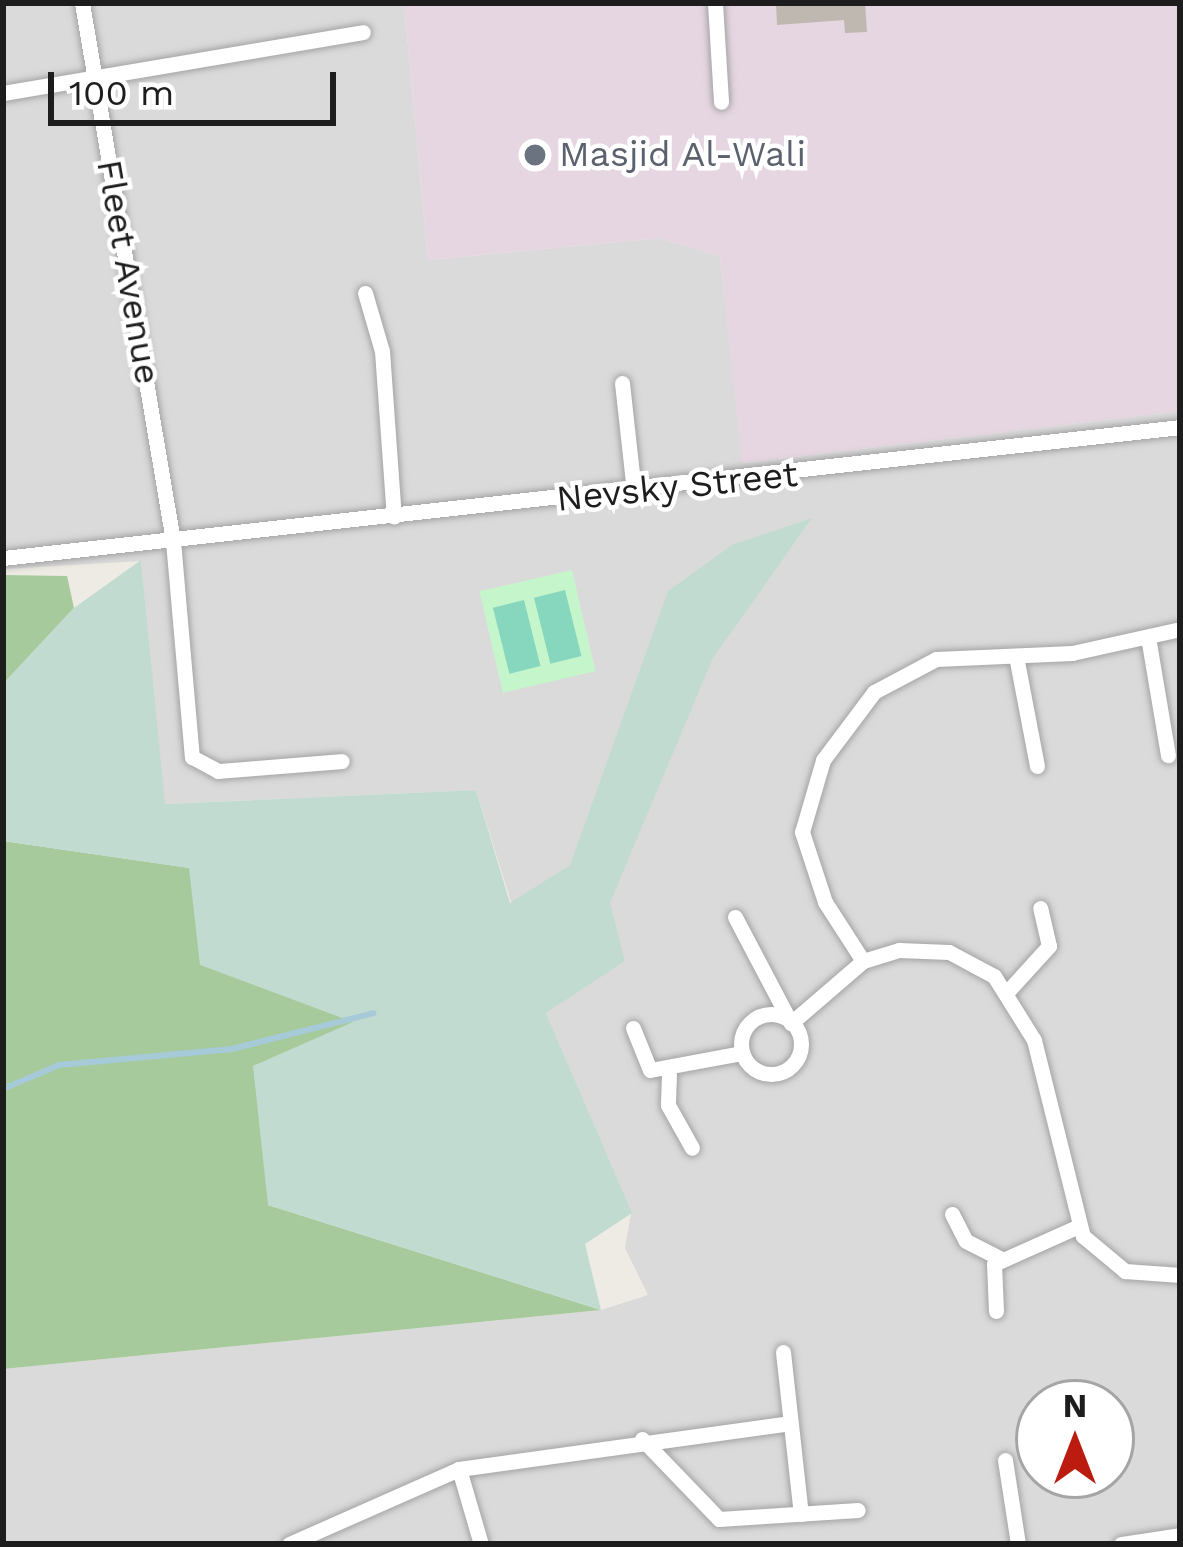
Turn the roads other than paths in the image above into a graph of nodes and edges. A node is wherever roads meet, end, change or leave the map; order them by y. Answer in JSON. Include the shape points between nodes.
{"nodes":[{"id":1,"x":82,"y":3,"type":"edge"},
{"id":2,"x":716,"y":3,"type":"edge"},
{"id":3,"x":363,"y":32,"type":"dead end"},
{"id":4,"x":95,"y":79,"type":"junction"},
{"id":5,"x":3,"y":93,"type":"edge"},
{"id":6,"x":721,"y":102,"type":"dead end"},
{"id":7,"x":365,"y":293,"type":"dead end"},
{"id":8,"x":622,"y":383,"type":"dead end"},
{"id":9,"x":1180,"y":427,"type":"edge"},
{"id":10,"x":634,"y":492,"type":"junction"},
{"id":11,"x":394,"y":517,"type":"junction"},
{"id":12,"x":172,"y":541,"type":"junction"},
{"id":13,"x":3,"y":558,"type":"edge"},
{"id":14,"x":1180,"y":628,"type":"edge"},
{"id":15,"x":1148,"y":638,"type":"junction"},
{"id":16,"x":1016,"y":656,"type":"junction"},
{"id":17,"x":1168,"y":755,"type":"dead end"},
{"id":18,"x":341,"y":761,"type":"dead end"},
{"id":19,"x":1036,"y":766,"type":"dead end"},
{"id":20,"x":1040,"y":908,"type":"dead end"},
{"id":21,"x":735,"y":917,"type":"dead end"},
{"id":22,"x":863,"y":961,"type":"junction"},
{"id":23,"x":1008,"y":991,"type":"junction"},
{"id":24,"x":791,"y":1023,"type":"junction"},
{"id":25,"x":633,"y":1028,"type":"dead end"},
{"id":26,"x":742,"y":1053,"type":"junction"},
{"id":27,"x":669,"y":1074,"type":"junction"},
{"id":28,"x":692,"y":1148,"type":"dead end"},
{"id":29,"x":952,"y":1214,"type":"dead end"},
{"id":30,"x":1079,"y":1226,"type":"junction"},
{"id":31,"x":1000,"y":1258,"type":"junction"},
{"id":32,"x":1180,"y":1275,"type":"edge"},
{"id":33,"x":996,"y":1311,"type":"dead end"},
{"id":34,"x":783,"y":1352,"type":"dead end"},
{"id":35,"x":789,"y":1423,"type":"junction"},
{"id":36,"x":642,"y":1439,"type":"junction"},
{"id":37,"x":1005,"y":1460,"type":"dead end"},
{"id":38,"x":459,"y":1469,"type":"junction"},
{"id":39,"x":858,"y":1510,"type":"dead end"},
{"id":40,"x":801,"y":1514,"type":"junction"},
{"id":41,"x":1180,"y":1535,"type":"edge"},
{"id":42,"x":290,"y":1544,"type":"edge"},
{"id":43,"x":481,"y":1544,"type":"edge"},
{"id":44,"x":1018,"y":1544,"type":"edge"},
{"id":45,"x":1121,"y":1544,"type":"edge"}],
"edges":[{"from":1,"to":4,"type":"street","name":"Fleet Avenue"},
{"from":2,"to":6,"type":"street"},
{"from":3,"to":4,"type":"street"},
{"from":4,"to":5,"type":"street"},
{"from":4,"to":12,"type":"street","name":"Fleet Avenue"},
{"from":7,"to":11,"type":"street","via":[[382,351]]},
{"from":8,"to":10,"type":"street"},
{"from":9,"to":10,"type":"street","name":"Nevsky Street"},
{"from":10,"to":11,"type":"street","name":"Nevsky Street"},
{"from":11,"to":12,"type":"street","name":"Nevsky Street"},
{"from":12,"to":13,"type":"street","name":"Nevsky Street"},
{"from":12,"to":18,"type":"street","name":"Fleet Avenue","via":[[196,764]]},
{"from":14,"to":15,"type":"street"},
{"from":15,"to":16,"type":"street"},
{"from":15,"to":17,"type":"street"},
{"from":16,"to":19,"type":"street"},
{"from":16,"to":22,"type":"street","via":[[950,656],[897,675],[823,760],[806,799],[807,860]]},
{"from":20,"to":23,"type":"street","via":[[1049,946]]},
{"from":21,"to":24,"type":"street"},
{"from":22,"to":23,"type":"street","via":[[949,952]]},
{"from":22,"to":24,"type":"street"},
{"from":23,"to":30,"type":"street","via":[[1034,1040]]},
{"from":24,"to":26,"type":"street","via":[[754,1019]]},
{"from":24,"to":26,"type":"street","via":[[800,1049],[782,1072],[754,1069]]},
{"from":25,"to":27,"type":"street","via":[[650,1070]]},
{"from":26,"to":27,"type":"street"},
{"from":27,"to":28,"type":"street","via":[[668,1105]]},
{"from":29,"to":31,"type":"street","via":[[966,1241]]},
{"from":30,"to":31,"type":"street"},
{"from":30,"to":32,"type":"street","via":[[1102,1257],[1125,1271]]},
{"from":31,"to":33,"type":"street","via":[[990,1274]]},
{"from":34,"to":35,"type":"street"},
{"from":35,"to":36,"type":"street"},
{"from":35,"to":40,"type":"street"},
{"from":36,"to":38,"type":"street"},
{"from":36,"to":40,"type":"street","via":[[719,1519]]},
{"from":37,"to":44,"type":"street"},
{"from":38,"to":42,"type":"street"},
{"from":38,"to":43,"type":"street"},
{"from":39,"to":40,"type":"street"},
{"from":41,"to":45,"type":"street"}]}
